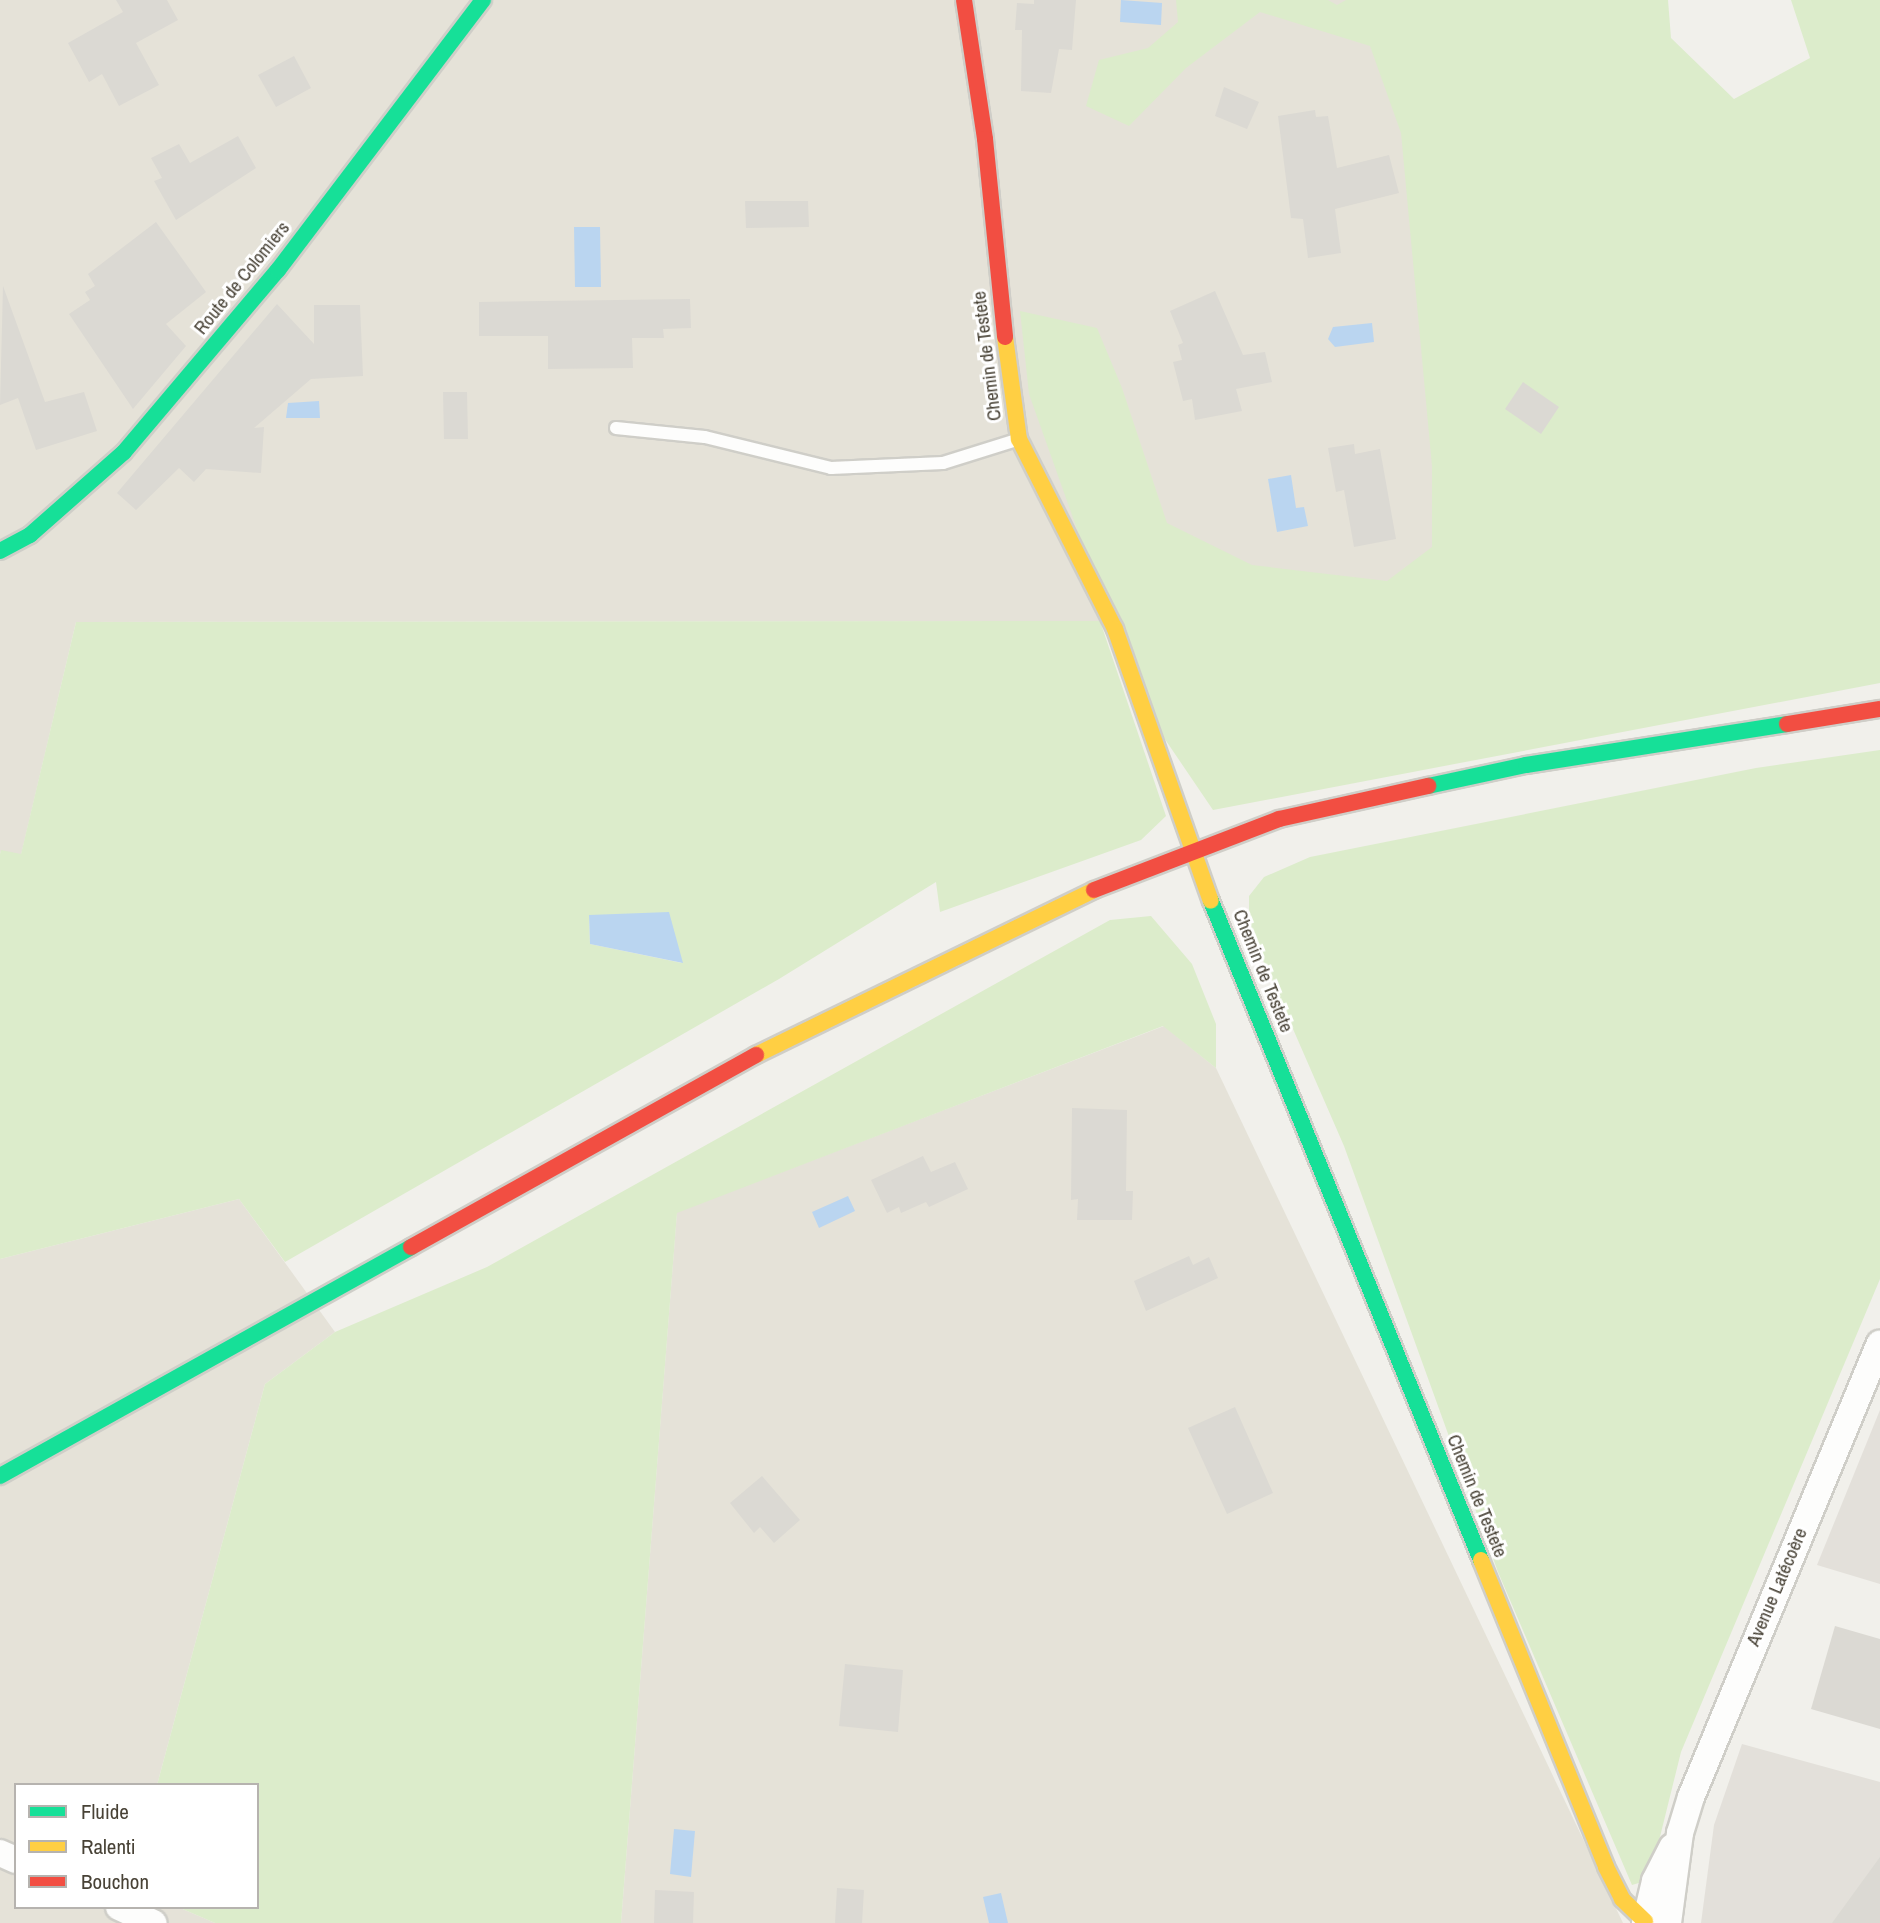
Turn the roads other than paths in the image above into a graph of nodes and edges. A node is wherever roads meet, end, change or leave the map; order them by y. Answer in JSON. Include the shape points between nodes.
{"nodes":[{"id":1,"x":483,"y":0,"type":"edge"},
{"id":2,"x":964,"y":0,"type":"edge"},
{"id":3,"x":616,"y":428,"type":"dead end"},
{"id":4,"x":1019,"y":439,"type":"junction"},
{"id":5,"x":0,"y":551,"type":"edge"},
{"id":6,"x":1880,"y":709,"type":"edge"},
{"id":7,"x":1190,"y":849,"type":"junction"},
{"id":8,"x":1880,"y":1344,"type":"edge"},
{"id":9,"x":0,"y":1476,"type":"edge"},
{"id":10,"x":123,"y":1909,"type":"edge"},
{"id":11,"x":1653,"y":1922,"type":"edge"},
{"id":12,"x":153,"y":1923,"type":"edge"}],
"edges":[{"from":1,"to":5,"type":"street","name":"Route de Colomiers","via":[[278,270],[124,452],[30,535]]},
{"from":2,"to":4,"type":"street","name":"Chemin de Testete","via":[[985,139],[1011,402]]},
{"from":3,"to":4,"type":"lane","via":[[705,437],[831,468],[943,463]]},
{"from":4,"to":7,"type":"street","name":"Chemin de Testete","via":[[1115,629]]},
{"from":6,"to":7,"type":"street","via":[[1526,765],[1279,819]]},
{"from":7,"to":9,"type":"street","via":[[993,935],[764,1050]]},
{"from":7,"to":11,"type":"street","name":"Chemin de Testete","via":[[1606,1867],[1634,1915]]},
{"from":8,"to":11,"type":"street","name":"Avenue Latécoère","via":[[1727,1702],[1680,1833],[1654,1881]]},
{"from":10,"to":12,"type":"street"}]}
